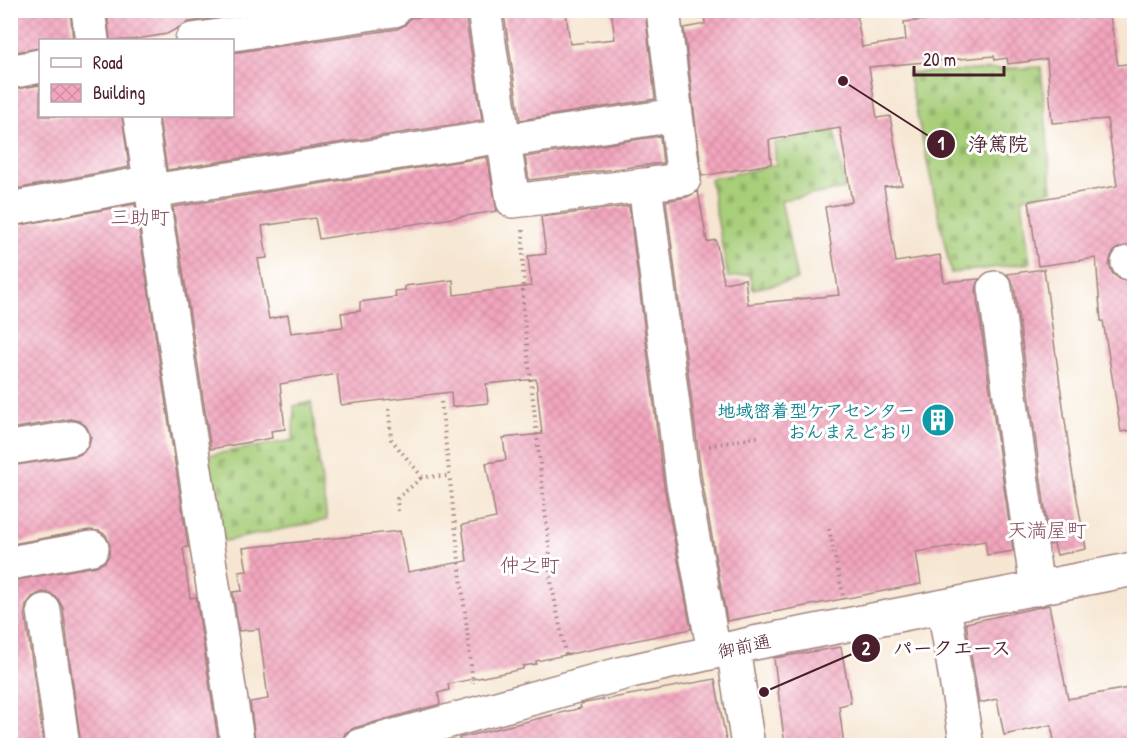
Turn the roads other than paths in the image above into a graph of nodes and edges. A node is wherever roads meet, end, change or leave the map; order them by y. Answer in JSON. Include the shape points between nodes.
{"nodes":[{"id":1,"x":88,"y":10,"type":"edge"},
{"id":2,"x":394,"y":10,"type":"edge"},
{"id":3,"x":484,"y":10,"type":"edge"},
{"id":4,"x":663,"y":10,"type":"edge"},
{"id":5,"x":350,"y":14,"type":"edge"},
{"id":6,"x":207,"y":29,"type":"edge"},
{"id":7,"x":93,"y":39,"type":"edge"},
{"id":8,"x":39,"y":66,"type":"edge"},
{"id":9,"x":10,"y":72,"type":"edge"},
{"id":10,"x":676,"y":115,"type":"junction"},
{"id":11,"x":140,"y":117,"type":"edge"},
{"id":12,"x":503,"y":139,"type":"junction"},
{"id":13,"x":645,"y":185,"type":"junction"},
{"id":14,"x":151,"y":187,"type":"junction"},
{"id":15,"x":10,"y":209,"type":"edge"},
{"id":16,"x":995,"y":288,"type":"dead end"},
{"id":17,"x":72,"y":438,"type":"dead end"},
{"id":18,"x":10,"y":448,"type":"edge"},
{"id":19,"x":92,"y":548,"type":"dead end"},
{"id":20,"x":10,"y":563,"type":"edge"},
{"id":21,"x":1134,"y":569,"type":"edge"},
{"id":22,"x":1037,"y":589,"type":"junction"},
{"id":23,"x":944,"y":607,"type":"junction"},
{"id":24,"x":44,"y":611,"type":"dead end"},
{"id":25,"x":724,"y":650,"type":"junction"},
{"id":26,"x":368,"y":744,"type":"edge"},
{"id":27,"x":63,"y":746,"type":"edge"},
{"id":28,"x":238,"y":746,"type":"edge"},
{"id":29,"x":748,"y":746,"type":"edge"},
{"id":30,"x":967,"y":746,"type":"edge"}],
"edges":[{"from":1,"to":7,"type":"street"},
{"from":2,"to":5,"type":"street"},
{"from":3,"to":12,"type":"street"},
{"from":4,"to":10,"type":"street"},
{"from":5,"to":6,"type":"street"},
{"from":8,"to":9,"type":"street"},
{"from":10,"to":12,"type":"street"},
{"from":10,"to":13,"type":"street","via":[[684,179]]},
{"from":11,"to":14,"type":"street"},
{"from":12,"to":13,"type":"street","via":[[513,201]]},
{"from":12,"to":14,"type":"street"},
{"from":13,"to":25,"type":"street","via":[[678,451]]},
{"from":14,"to":15,"type":"street"},
{"from":14,"to":28,"type":"street"},
{"from":16,"to":22,"type":"street","via":[[1016,333]]},
{"from":17,"to":18,"type":"street"},
{"from":19,"to":20,"type":"street"},
{"from":21,"to":22,"type":"street","name":"御前通"},
{"from":22,"to":23,"type":"street","name":"御前通"},
{"from":23,"to":25,"type":"street","name":"御前通"},
{"from":23,"to":30,"type":"street"},
{"from":24,"to":27,"type":"street"},
{"from":25,"to":26,"type":"street","name":"御前通","via":[[575,686]]},
{"from":25,"to":29,"type":"street"}]}
